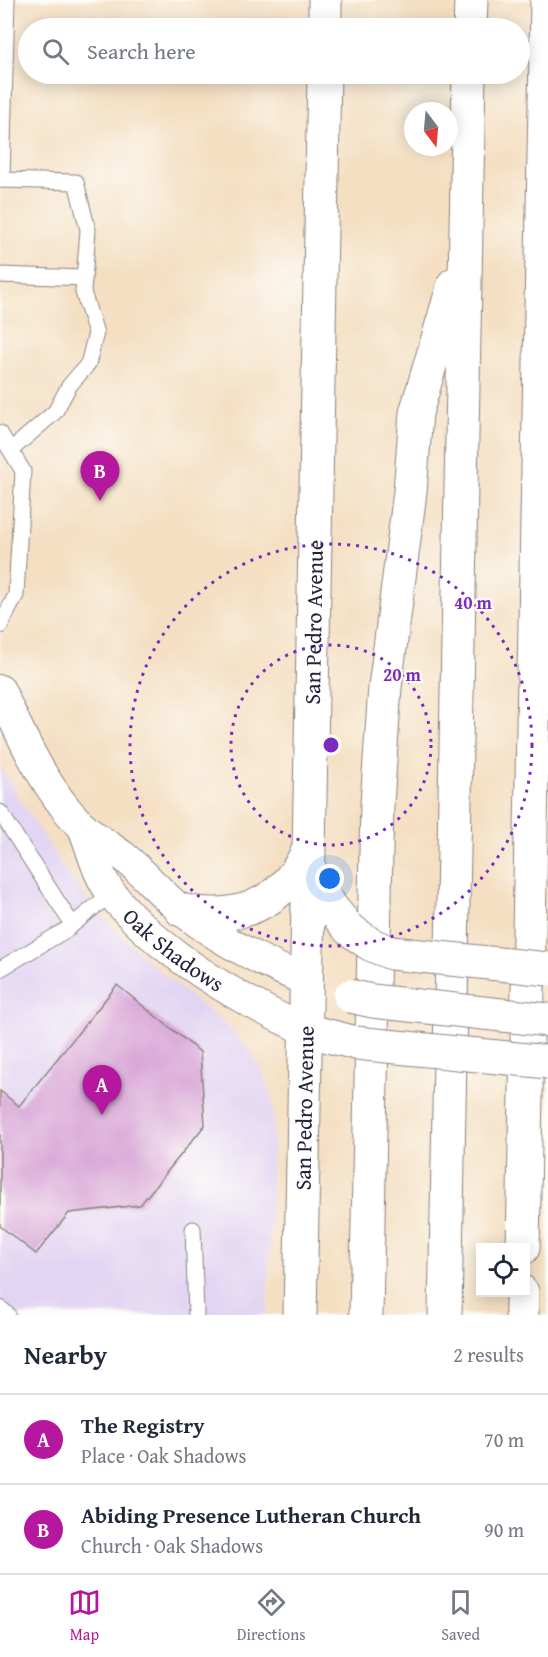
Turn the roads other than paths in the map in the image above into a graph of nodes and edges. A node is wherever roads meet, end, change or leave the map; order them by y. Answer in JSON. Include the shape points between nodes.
{"nodes":[{"id":1,"x":7,"y":0,"type":"edge"},
{"id":2,"x":325,"y":0,"type":"edge"},
{"id":3,"x":471,"y":0,"type":"edge"},
{"id":4,"x":547,"y":0,"type":"edge"},
{"id":5,"x":325,"y":18,"type":"edge"},
{"id":6,"x":470,"y":18,"type":"edge"},
{"id":7,"x":324,"y":84,"type":"edge"},
{"id":8,"x":470,"y":84,"type":"edge"},
{"id":9,"x":1,"y":180,"type":"edge"},
{"id":10,"x":466,"y":242,"type":"junction"},
{"id":11,"x":0,"y":275,"type":"edge"},
{"id":12,"x":84,"y":278,"type":"junction"},
{"id":13,"x":0,"y":433,"type":"edge"},
{"id":14,"x":11,"y":450,"type":"junction"},
{"id":15,"x":0,"y":626,"type":"edge"},
{"id":16,"x":0,"y":690,"type":"edge"},
{"id":17,"x":7,"y":724,"type":"edge"},
{"id":18,"x":0,"y":812,"type":"edge"},
{"id":19,"x":84,"y":830,"type":"junction"},
{"id":20,"x":309,"y":858,"type":"junction"},
{"id":21,"x":112,"y":893,"type":"junction"},
{"id":22,"x":181,"y":910,"type":"junction"},
{"id":23,"x":72,"y":924,"type":"junction"},
{"id":24,"x":0,"y":969,"type":"edge"},
{"id":25,"x":548,"y":969,"type":"edge"},
{"id":26,"x":548,"y":976,"type":"edge"},
{"id":27,"x":307,"y":981,"type":"junction"},
{"id":28,"x":538,"y":1013,"type":"edge"},
{"id":29,"x":305,"y":1030,"type":"junction"},
{"id":30,"x":548,"y":1062,"type":"edge"},
{"id":31,"x":193,"y":1229,"type":"dead end"},
{"id":32,"x":523,"y":1243,"type":"edge"},
{"id":33,"x":522,"y":1297,"type":"edge"},
{"id":34,"x":0,"y":1308,"type":"edge"},
{"id":35,"x":8,"y":1315,"type":"edge"},
{"id":36,"x":196,"y":1315,"type":"edge"},
{"id":37,"x":300,"y":1315,"type":"edge"},
{"id":38,"x":366,"y":1315,"type":"edge"},
{"id":39,"x":445,"y":1315,"type":"edge"},
{"id":40,"x":522,"y":1315,"type":"edge"}],
"edges":[{"from":1,"to":9,"type":"lane"},
{"from":2,"to":5,"type":"main road"},
{"from":3,"to":6,"type":"main road"},
{"from":4,"to":28,"type":"main road"},
{"from":7,"to":20,"type":"main road","name":"San Pedro Avenue"},
{"from":8,"to":10,"type":"main road"},
{"from":9,"to":12,"type":"lane","via":[[76,182],[88,230]]},
{"from":10,"to":38,"type":"main road","via":[[416,413],[410,492],[388,652],[377,804]]},
{"from":10,"to":39,"type":"main road"},
{"from":11,"to":12,"type":"lane"},
{"from":12,"to":14,"type":"lane","via":[[83,292],[96,333],[88,364],[69,386],[55,412]]},
{"from":13,"to":14,"type":"lane"},
{"from":14,"to":15,"type":"lane","via":[[23,471],[17,584],[16,595]]},
{"from":16,"to":17,"type":"street","name":"Oak Shadows"},
{"from":17,"to":19,"type":"street","name":"Oak Shadows"},
{"from":18,"to":23,"type":"lane"},
{"from":19,"to":21,"type":"street","name":"Oak Shadows","via":[[100,874]]},
{"from":19,"to":22,"type":"street","name":"Oak Shadows","via":[[124,857]]},
{"from":20,"to":22,"type":"main road","via":[[289,884],[260,904],[220,914]]},
{"from":20,"to":25,"type":"main road","bridge":true,"via":[[331,907],[349,929],[370,944],[391,953]]},
{"from":20,"to":27,"type":"main road","name":"San Pedro Avenue"},
{"from":21,"to":23,"type":"lane"},
{"from":21,"to":29,"type":"street","name":"Oak Shadows","via":[[188,963],[255,1006]]},
{"from":22,"to":27,"type":"street","name":"Oak Shadows","via":[[242,951]]},
{"from":23,"to":24,"type":"lane"},
{"from":26,"to":28,"type":"main road"},
{"from":27,"to":28,"type":"main road","bridge":true,"via":[[372,1001]]},
{"from":27,"to":29,"type":"main road","name":"San Pedro Avenue"},
{"from":28,"to":32,"type":"main road"},
{"from":29,"to":30,"type":"main road","bridge":true,"via":[[356,1042]]},
{"from":29,"to":37,"type":"main road","name":"San Pedro Avenue"},
{"from":31,"to":36,"type":"lane"},
{"from":33,"to":40,"type":"main road"},
{"from":34,"to":35,"type":"lane"}]}
